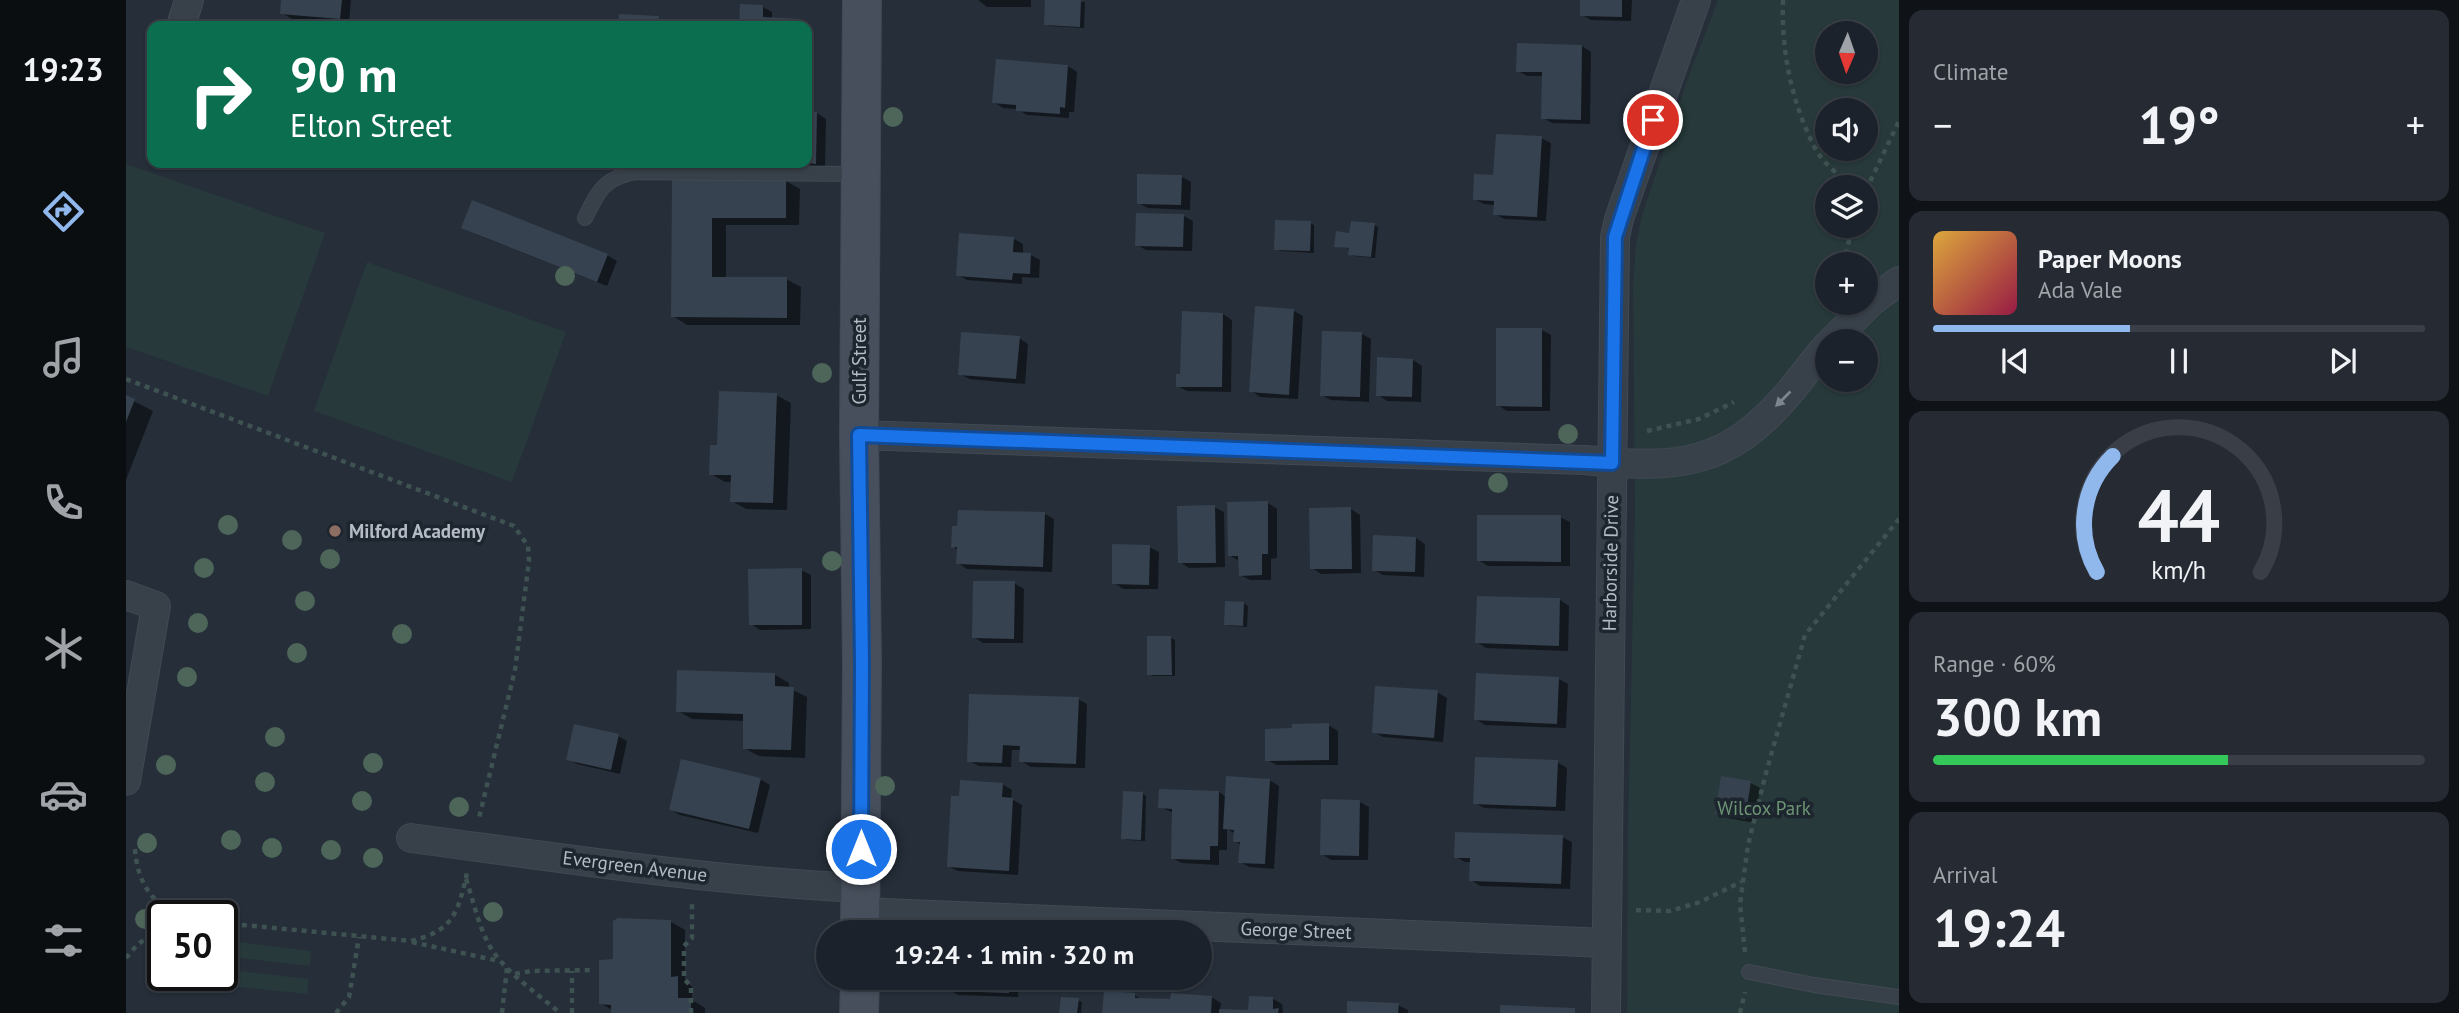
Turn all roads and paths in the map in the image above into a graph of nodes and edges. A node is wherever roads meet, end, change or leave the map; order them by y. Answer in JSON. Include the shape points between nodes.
{"nodes":[{"id":1,"x":189,"y":0,"type":"edge"},
{"id":2,"x":862,"y":0,"type":"edge"},
{"id":3,"x":1696,"y":0,"type":"edge"},
{"id":4,"x":1783,"y":0,"type":"edge"},
{"id":5,"x":183,"y":21,"type":"edge"},
{"id":6,"x":1899,"y":121,"type":"edge"},
{"id":7,"x":860,"y":174,"type":"junction"},
{"id":8,"x":1837,"y":175,"type":"edge"},
{"id":9,"x":1873,"y":175,"type":"edge"},
{"id":10,"x":585,"y":218,"type":"dead end"},
{"id":11,"x":1899,"y":281,"type":"edge"},
{"id":12,"x":1844,"y":329,"type":"edge"},
{"id":13,"x":1815,"y":361,"type":"edge"},
{"id":14,"x":126,"y":379,"type":"edge"},
{"id":15,"x":1740,"y":399,"type":"dead end"},
{"id":16,"x":859,"y":435,"type":"junction"},
{"id":17,"x":1612,"y":435,"type":"junction"},
{"id":18,"x":1612,"y":463,"type":"junction"},
{"id":19,"x":1899,"y":519,"type":"edge"},
{"id":20,"x":126,"y":595,"type":"edge"},
{"id":21,"x":126,"y":781,"type":"edge"},
{"id":22,"x":477,"y":823,"type":"dead end"},
{"id":23,"x":411,"y":838,"type":"dead end"},
{"id":24,"x":135,"y":849,"type":"dead end"},
{"id":25,"x":1741,"y":882,"type":"junction"},
{"id":26,"x":154,"y":900,"type":"edge"},
{"id":27,"x":692,"y":902,"type":"dead end"},
{"id":28,"x":1606,"y":909,"type":"junction"},
{"id":29,"x":860,"y":911,"type":"edge"},
{"id":30,"x":238,"y":925,"type":"edge"},
{"id":31,"x":359,"y":937,"type":"junction"},
{"id":32,"x":147,"y":938,"type":"edge"},
{"id":33,"x":411,"y":941,"type":"junction"},
{"id":34,"x":1606,"y":943,"type":"junction"},
{"id":35,"x":126,"y":958,"type":"edge"},
{"id":36,"x":500,"y":961,"type":"junction"},
{"id":37,"x":507,"y":967,"type":"junction"},
{"id":38,"x":593,"y":970,"type":"dead end"},
{"id":39,"x":572,"y":971,"type":"junction"},
{"id":40,"x":1749,"y":972,"type":"junction"},
{"id":41,"x":515,"y":974,"type":"junction"},
{"id":42,"x":860,"y":990,"type":"edge"},
{"id":43,"x":1899,"y":997,"type":"edge"},
{"id":44,"x":335,"y":1013,"type":"edge"},
{"id":45,"x":502,"y":1013,"type":"edge"},
{"id":46,"x":560,"y":1013,"type":"edge"},
{"id":47,"x":572,"y":1013,"type":"edge"},
{"id":48,"x":691,"y":1013,"type":"edge"},
{"id":49,"x":859,"y":1013,"type":"edge"},
{"id":50,"x":1606,"y":1013,"type":"edge"},
{"id":51,"x":1740,"y":1013,"type":"edge"}],
"edges":[{"from":1,"to":5,"type":"street"},
{"from":2,"to":7,"type":"main road","name":"Gulf Street"},
{"from":3,"to":17,"type":"street","name":"Harborside Drive","via":[[1615,237]]},
{"from":4,"to":8,"type":"path","via":[[1788,73],[1813,146]]},
{"from":6,"to":9,"type":"path"},
{"from":7,"to":10,"type":"lane","via":[[635,172],[604,184]]},
{"from":7,"to":16,"type":"main road","name":"Gulf Street"},
{"from":11,"to":12,"type":"street"},
{"from":13,"to":18,"type":"street","one_way":true,"via":[[1788,395],[1737,441],[1704,457],[1669,464]]},
{"from":14,"to":22,"type":"path","via":[[514,526],[528,545],[529,561],[515,670]]},
{"from":15,"to":17,"type":"path","via":[[1699,419]]},
{"from":16,"to":18,"type":"street"},
{"from":16,"to":29,"type":"main road","name":"Gulf Street"},
{"from":17,"to":18,"type":"street","name":"Harborside Drive"},
{"from":18,"to":28,"type":"street","name":"Harborside Drive"},
{"from":19,"to":25,"type":"path","via":[[1805,635]]},
{"from":20,"to":21,"type":"street","via":[[156,606]]},
{"from":23,"to":29,"type":"street","name":"Evergreen Avenue","via":[[815,887]]},
{"from":24,"to":26,"type":"path","via":[[137,870]]},
{"from":25,"to":28,"type":"path","via":[[1670,911]]},
{"from":25,"to":40,"type":"path","via":[[1741,936]]},
{"from":27,"to":48,"type":"path","via":[[692,938],[684,946]]},
{"from":28,"to":34,"type":"street","name":"Harborside Drive"},
{"from":29,"to":34,"type":"street","name":"George Street"},
{"from":30,"to":31,"type":"path"},
{"from":31,"to":33,"type":"path"},
{"from":31,"to":44,"type":"path","via":[[349,997]]},
{"from":32,"to":35,"type":"path"},
{"from":33,"to":36,"type":"path"},
{"from":33,"to":36,"type":"path","via":[[431,936],[456,914],[466,878],[481,929]]},
{"from":34,"to":50,"type":"street","name":"Harborside Drive"},
{"from":36,"to":37,"type":"path"},
{"from":37,"to":41,"type":"path"},
{"from":37,"to":45,"type":"path"},
{"from":38,"to":39,"type":"path"},
{"from":39,"to":41,"type":"path"},
{"from":39,"to":47,"type":"path"},
{"from":40,"to":43,"type":"lane"},
{"from":40,"to":51,"type":"path"},
{"from":41,"to":46,"type":"path"},
{"from":42,"to":49,"type":"main road"}]}
